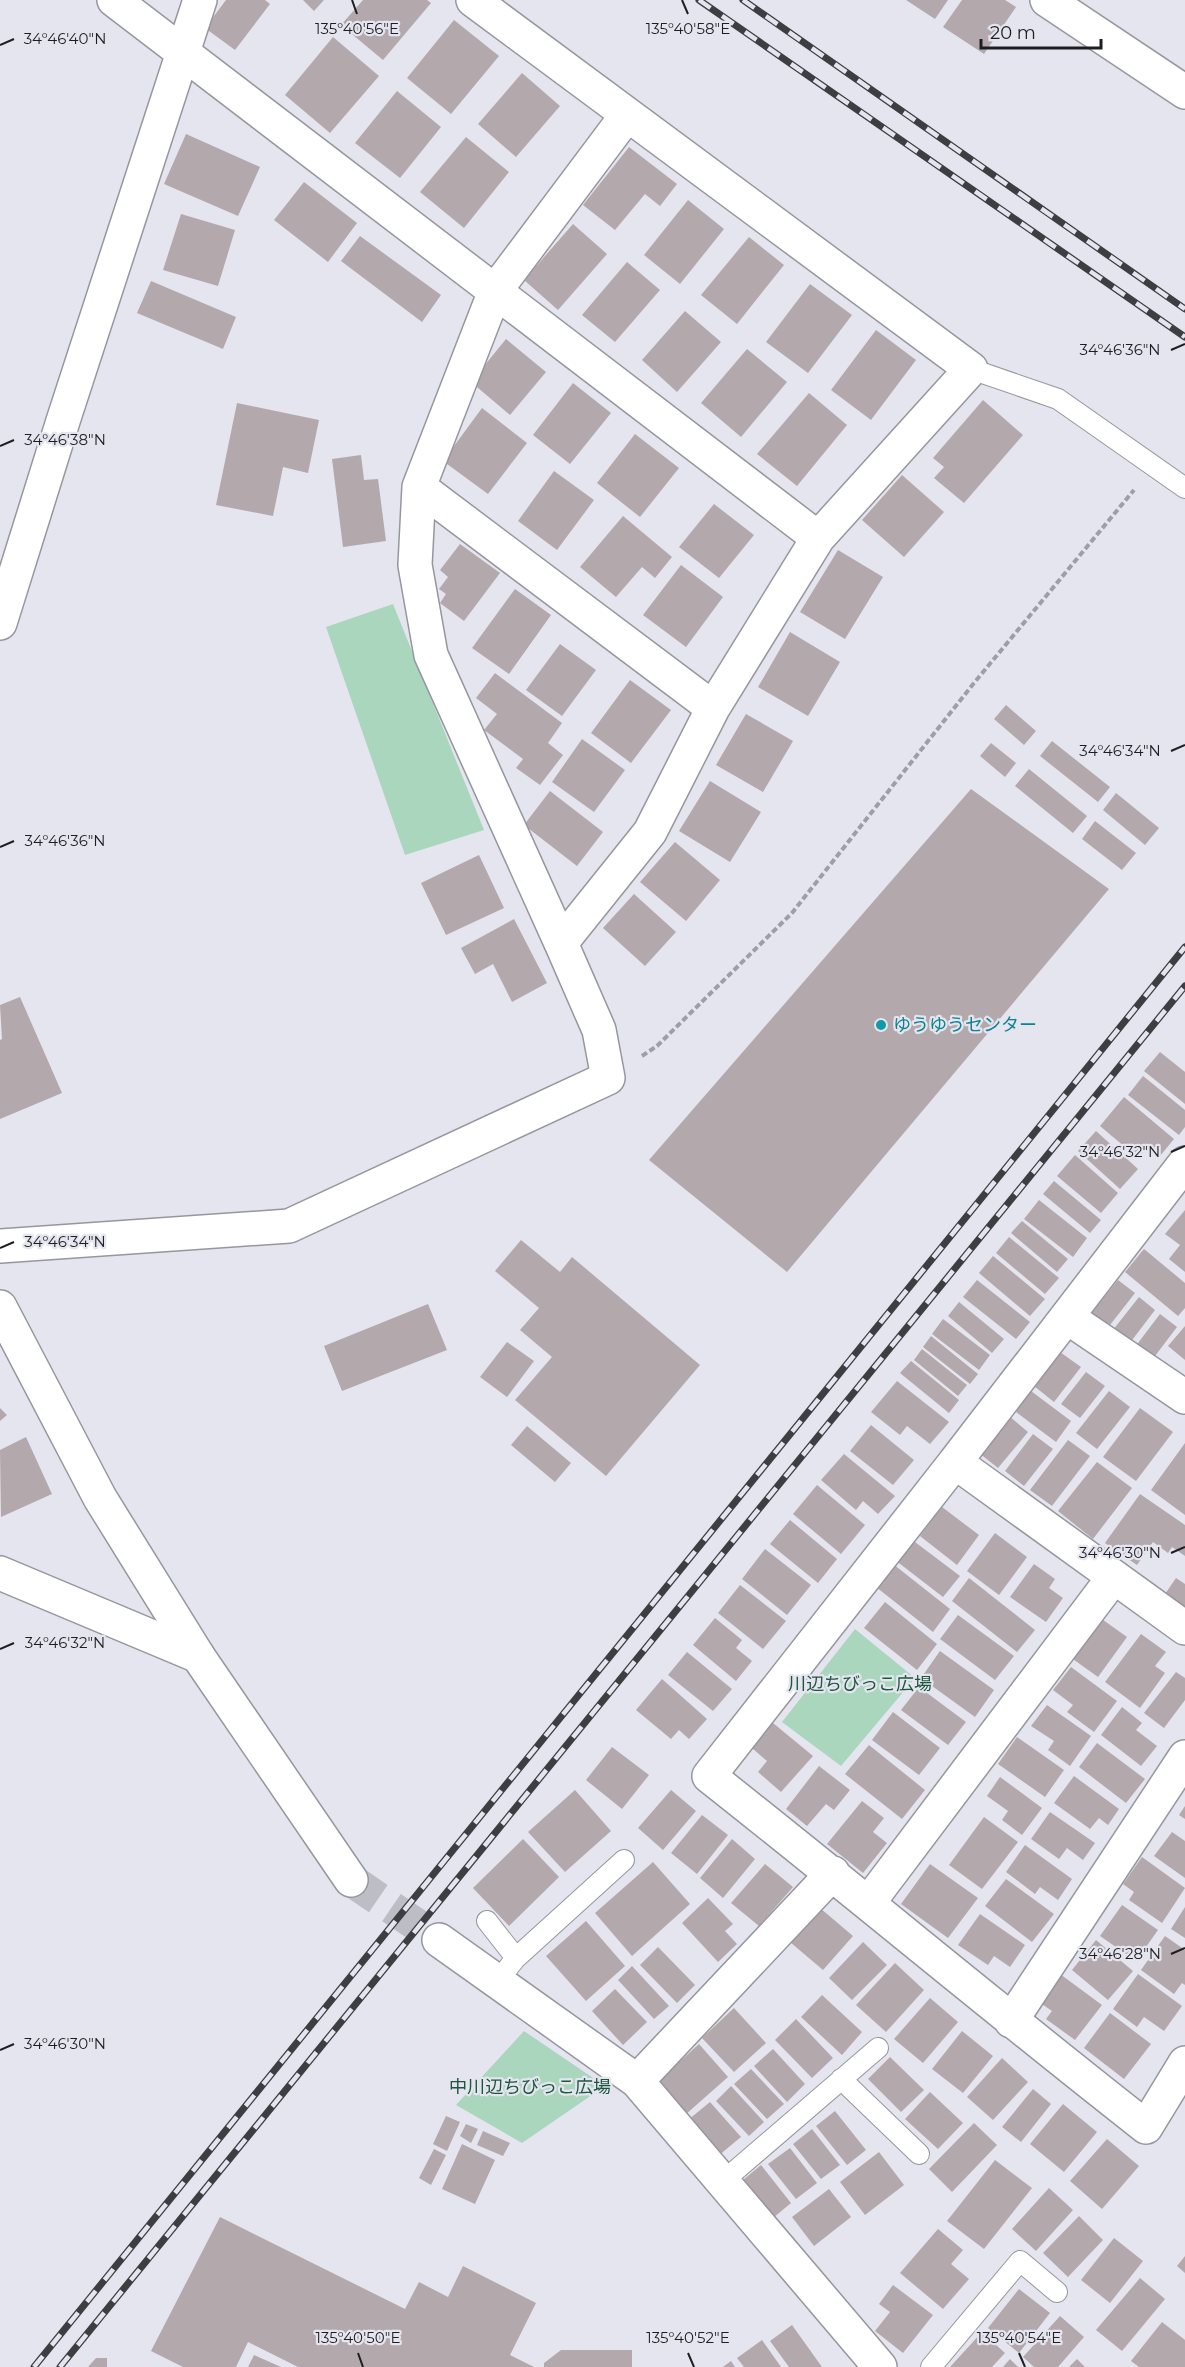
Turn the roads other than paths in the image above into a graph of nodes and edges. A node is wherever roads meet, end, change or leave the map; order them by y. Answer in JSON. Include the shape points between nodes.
{"nodes":[{"id":1,"x":114,"y":0,"type":"edge"},
{"id":2,"x":200,"y":0,"type":"edge"},
{"id":3,"x":473,"y":0,"type":"edge"},
{"id":4,"x":1047,"y":0,"type":"edge"},
{"id":5,"x":184,"y":54,"type":"junction"},
{"id":6,"x":1185,"y":92,"type":"edge"},
{"id":7,"x":627,"y":116,"type":"junction"},
{"id":8,"x":495,"y":291,"type":"junction"},
{"id":9,"x":971,"y":369,"type":"junction"},
{"id":10,"x":419,"y":487,"type":"junction"},
{"id":11,"x":1185,"y":488,"type":"edge"},
{"id":12,"x":818,"y":538,"type":"junction"},
{"id":13,"x":0,"y":623,"type":"edge"},
{"id":14,"x":713,"y":708,"type":"junction"},
{"id":15,"x":561,"y":943,"type":"junction"},
{"id":16,"x":1185,"y":1163,"type":"edge"},
{"id":17,"x":0,"y":1246,"type":"edge"},
{"id":18,"x":0,"y":1307,"type":"edge"},
{"id":19,"x":1067,"y":1317,"type":"junction"},
{"id":20,"x":1185,"y":1396,"type":"edge"},
{"id":21,"x":955,"y":1462,"type":"junction"},
{"id":22,"x":0,"y":1573,"type":"edge"},
{"id":23,"x":1113,"y":1578,"type":"junction"},
{"id":24,"x":1185,"y":1628,"type":"edge"},
{"id":25,"x":198,"y":1656,"type":"junction"},
{"id":26,"x":1185,"y":1757,"type":"edge"},
{"id":27,"x":624,"y":1860,"type":"dead end"},
{"id":28,"x":833,"y":1874,"type":"junction"},
{"id":29,"x":351,"y":1880,"type":"tunnel mouth"},
{"id":30,"x":869,"y":1902,"type":"junction"},
{"id":31,"x":487,"y":1921,"type":"dead end"},
{"id":32,"x":439,"y":1940,"type":"tunnel mouth"},
{"id":33,"x":507,"y":1969,"type":"junction"},
{"id":34,"x":1011,"y":2021,"type":"junction"},
{"id":35,"x":878,"y":2048,"type":"dead end"},
{"id":36,"x":1185,"y":2063,"type":"edge"},
{"id":37,"x":841,"y":2079,"type":"junction"},
{"id":38,"x":637,"y":2081,"type":"junction"},
{"id":39,"x":919,"y":2154,"type":"dead end"},
{"id":40,"x":722,"y":2182,"type":"junction"},
{"id":41,"x":1057,"y":2292,"type":"dead end"},
{"id":42,"x":876,"y":2366,"type":"edge"},
{"id":43,"x":931,"y":2367,"type":"edge"}],
"edges":[{"from":1,"to":5,"type":"street"},
{"from":2,"to":5,"type":"street"},
{"from":3,"to":7,"type":"street"},
{"from":4,"to":6,"type":"street"},
{"from":5,"to":8,"type":"street"},
{"from":5,"to":13,"type":"street"},
{"from":7,"to":8,"type":"street"},
{"from":7,"to":9,"type":"street"},
{"from":8,"to":10,"type":"street"},
{"from":8,"to":12,"type":"street"},
{"from":9,"to":11,"type":"lane","via":[[1058,399]]},
{"from":9,"to":12,"type":"street"},
{"from":10,"to":14,"type":"street"},
{"from":10,"to":15,"type":"street","via":[[415,565],[431,655]]},
{"from":12,"to":14,"type":"street"},
{"from":14,"to":15,"type":"street","via":[[650,832]]},
{"from":15,"to":17,"type":"street","via":[[598,1030],[608,1078],[289,1226]]},
{"from":16,"to":19,"type":"street"},
{"from":18,"to":25,"type":"street","via":[[100,1498]]},
{"from":19,"to":20,"type":"street"},
{"from":19,"to":21,"type":"street"},
{"from":21,"to":23,"type":"street"},
{"from":21,"to":28,"type":"street","via":[[709,1776]]},
{"from":22,"to":25,"type":"street"},
{"from":23,"to":24,"type":"street"},
{"from":23,"to":30,"type":"street"},
{"from":25,"to":29,"type":"street"},
{"from":26,"to":34,"type":"street"},
{"from":27,"to":33,"type":"lane"},
{"from":28,"to":30,"type":"street"},
{"from":28,"to":38,"type":"street"},
{"from":30,"to":34,"type":"street"},
{"from":31,"to":33,"type":"lane"},
{"from":32,"to":33,"type":"street"},
{"from":33,"to":38,"type":"street"},
{"from":34,"to":36,"type":"street","via":[[1146,2127]]},
{"from":35,"to":37,"type":"lane"},
{"from":37,"to":39,"type":"lane"},
{"from":37,"to":40,"type":"lane"},
{"from":38,"to":40,"type":"street"},
{"from":40,"to":42,"type":"street"},
{"from":41,"to":43,"type":"lane","via":[[1020,2260]]}]}
